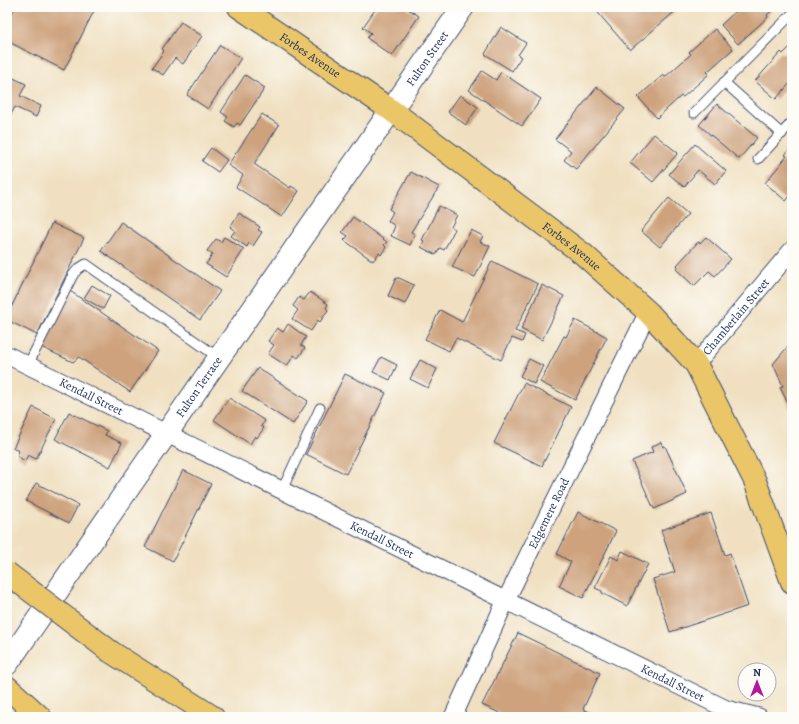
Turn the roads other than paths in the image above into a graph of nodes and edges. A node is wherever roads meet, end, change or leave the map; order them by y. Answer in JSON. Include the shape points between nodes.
{"nodes":[{"id":1,"x":239,"y":7,"type":"edge"},
{"id":2,"x":463,"y":7,"type":"edge"},
{"id":3,"x":792,"y":14,"type":"edge"},
{"id":4,"x":724,"y":82,"type":"junction"},
{"id":5,"x":391,"y":110,"type":"junction"},
{"id":6,"x":694,"y":114,"type":"dead end"},
{"id":7,"x":792,"y":122,"type":"edge"},
{"id":8,"x":782,"y":134,"type":"junction"},
{"id":9,"x":758,"y":159,"type":"dead end"},
{"id":10,"x":792,"y":250,"type":"edge"},
{"id":11,"x":648,"y":312,"type":"junction"},
{"id":12,"x":7,"y":355,"type":"edge"},
{"id":13,"x":219,"y":358,"type":"junction"},
{"id":14,"x":696,"y":364,"type":"junction"},
{"id":15,"x":28,"y":365,"type":"junction"},
{"id":16,"x":320,"y":408,"type":"dead end"},
{"id":17,"x":166,"y":433,"type":"junction"},
{"id":18,"x":282,"y":490,"type":"junction"},
{"id":19,"x":7,"y":573,"type":"edge"},
{"id":20,"x":792,"y":582,"type":"edge"},
{"id":21,"x":506,"y":600,"type":"junction"},
{"id":22,"x":7,"y":664,"type":"edge"},
{"id":23,"x":7,"y":687,"type":"edge"},
{"id":24,"x":40,"y":717,"type":"edge"},
{"id":25,"x":213,"y":717,"type":"edge"},
{"id":26,"x":453,"y":717,"type":"edge"},
{"id":27,"x":759,"y":717,"type":"edge"}],
"edges":[{"from":1,"to":5,"type":"main road","name":"Forbes Avenue"},
{"from":2,"to":5,"type":"street","name":"Fulton Street"},
{"from":3,"to":4,"type":"lane"},
{"from":4,"to":6,"type":"lane"},
{"from":4,"to":8,"type":"lane"},
{"from":5,"to":11,"type":"main road","name":"Forbes Avenue","via":[[583,254]]},
{"from":5,"to":13,"type":"street","name":"Fulton Terrace"},
{"from":7,"to":8,"type":"lane"},
{"from":8,"to":9,"type":"lane"},
{"from":10,"to":14,"type":"street","name":"Chamberlain Street"},
{"from":11,"to":14,"type":"main road","name":"Forbes Avenue"},
{"from":11,"to":21,"type":"street","name":"Edgemere Road"},
{"from":12,"to":15,"type":"street","name":"Kendall Street"},
{"from":13,"to":15,"type":"lane","via":[[86,264],[73,275]]},
{"from":13,"to":17,"type":"street","name":"Fulton Terrace"},
{"from":14,"to":20,"type":"main road","name":"Forbes Avenue","via":[[755,481]]},
{"from":15,"to":17,"type":"street","name":"Kendall Street"},
{"from":16,"to":18,"type":"lane"},
{"from":17,"to":18,"type":"street","name":"Kendall Street"},
{"from":17,"to":22,"type":"street","name":"Fulton Terrace"},
{"from":18,"to":21,"type":"street","name":"Kendall Street"},
{"from":19,"to":25,"type":"main road","bridge":true,"via":[[111,652]]},
{"from":21,"to":26,"type":"street","name":"Edgemere Road"},
{"from":21,"to":27,"type":"street","name":"Kendall Street","via":[[726,709]]},
{"from":23,"to":24,"type":"main road"}]}
